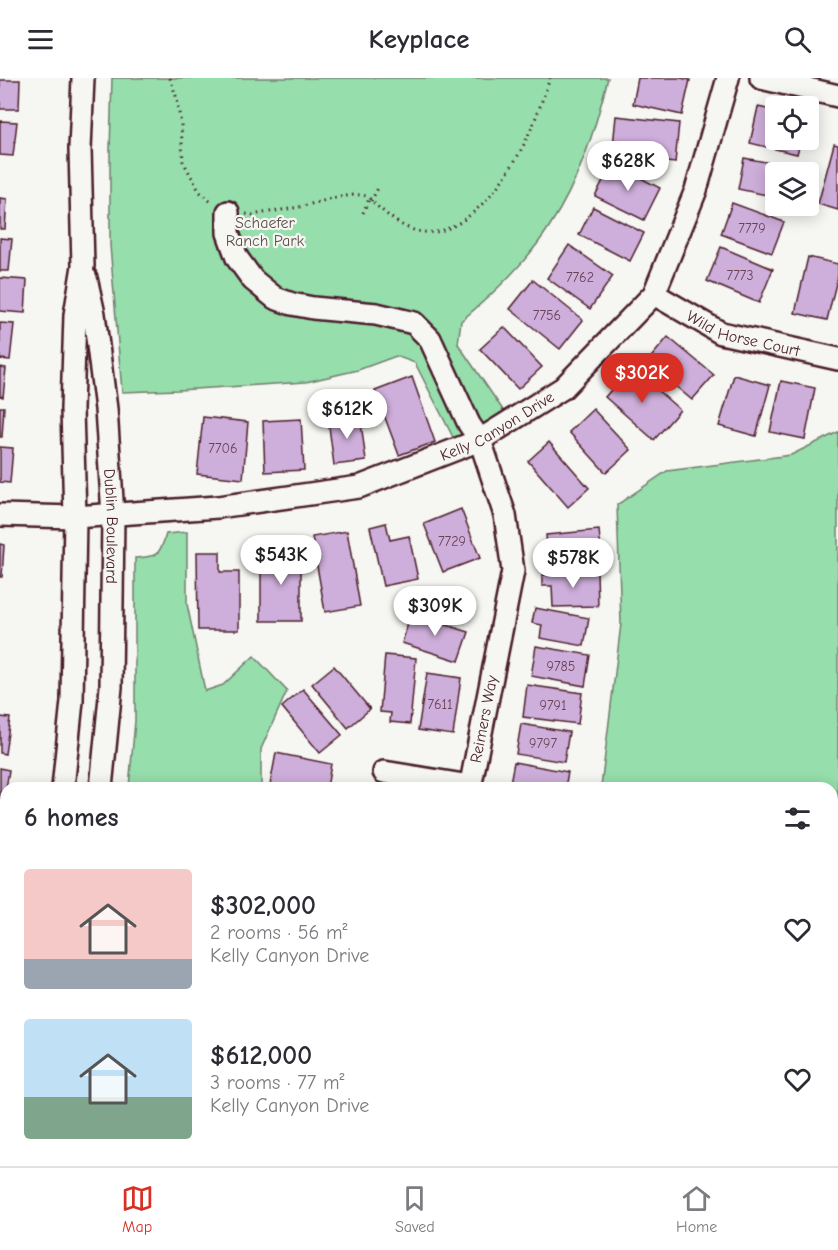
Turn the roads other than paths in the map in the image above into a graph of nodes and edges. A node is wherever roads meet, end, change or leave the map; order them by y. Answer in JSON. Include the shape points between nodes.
{"nodes":[{"id":1,"x":83,"y":78,"type":"edge"},
{"id":2,"x":728,"y":78,"type":"edge"},
{"id":3,"x":760,"y":78,"type":"edge"},
{"id":4,"x":838,"y":96,"type":"edge"},
{"id":5,"x":228,"y":212,"type":"road end"},
{"id":6,"x":83,"y":266,"type":"junction"},
{"id":7,"x":654,"y":294,"type":"junction"},
{"id":8,"x":838,"y":359,"type":"edge"},
{"id":9,"x":480,"y":440,"type":"junction"},
{"id":10,"x":0,"y":515,"type":"edge"},
{"id":11,"x":113,"y":515,"type":"junction"},
{"id":12,"x":75,"y":517,"type":"junction"},
{"id":13,"x":384,"y":772,"type":"dead end"},
{"id":14,"x":64,"y":782,"type":"edge"},
{"id":15,"x":102,"y":782,"type":"edge"},
{"id":16,"x":441,"y":782,"type":"edge"},
{"id":17,"x":471,"y":782,"type":"edge"}],
"edges":[{"from":1,"to":6,"type":"street","name":"Dublin Boulevard"},
{"from":2,"to":7,"type":"street","name":"Kelly Canyon Drive","via":[[696,190]]},
{"from":3,"to":4,"type":"street"},
{"from":5,"to":9,"type":"street","name":"Reimers Way","via":[[228,233],[237,258],[253,280],[275,298],[313,308],[376,314],[414,323],[430,339]]},
{"from":6,"to":11,"type":"street","name":"Dublin Boulevard","via":[[94,314],[106,409]]},
{"from":6,"to":12,"type":"street","name":"Dublin Boulevard","via":[[75,315],[72,409]]},
{"from":7,"to":8,"type":"street","name":"Wild Horse Court","via":[[721,333]]},
{"from":7,"to":9,"type":"street","name":"Kelly Canyon Drive","via":[[563,388]]},
{"from":9,"to":11,"type":"street","name":"Kelly Canyon Drive","via":[[359,487],[218,507]]},
{"from":9,"to":17,"type":"street","name":"Reimers Way","via":[[505,515],[513,571]]},
{"from":10,"to":12,"type":"street","name":"Kelly Canyon Drive"},
{"from":11,"to":12,"type":"street","name":"Kelly Canyon Drive"},
{"from":11,"to":15,"type":"street","name":"Dublin Boulevard","via":[[111,687]]},
{"from":12,"to":14,"type":"street","name":"Dublin Boulevard","via":[[72,701]]},
{"from":13,"to":16,"type":"street"}]}
